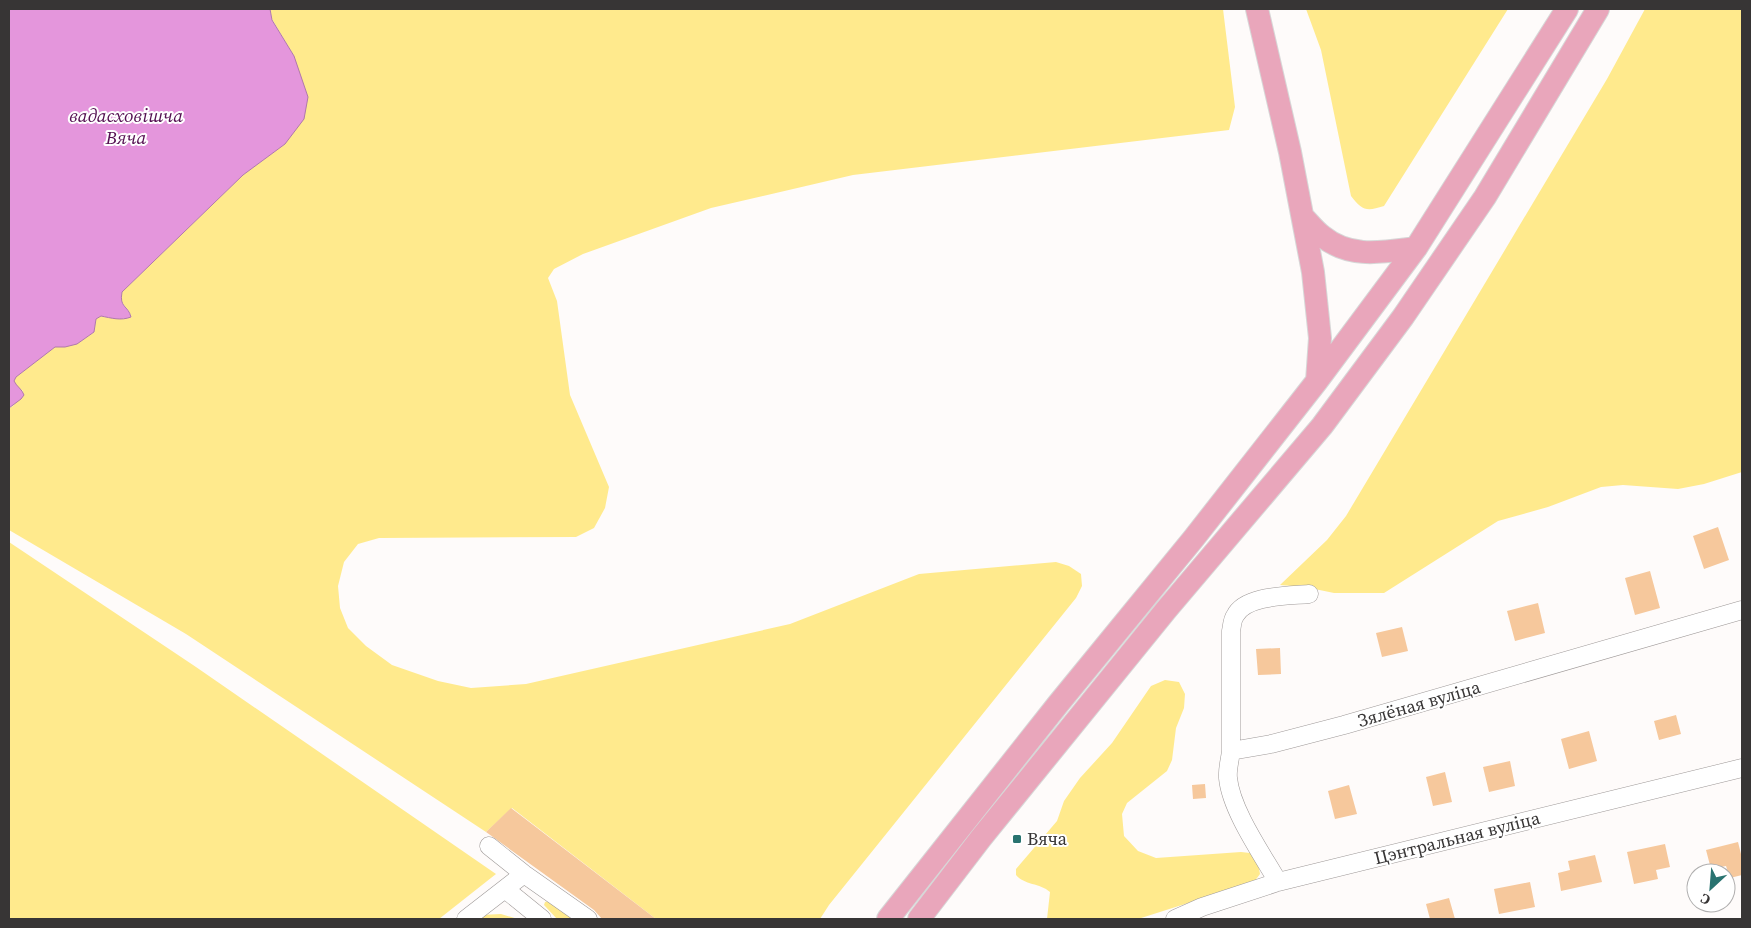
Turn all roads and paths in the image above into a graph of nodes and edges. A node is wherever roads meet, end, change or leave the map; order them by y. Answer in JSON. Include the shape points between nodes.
{"nodes":[{"id":1,"x":1257,"y":9,"type":"edge"},
{"id":2,"x":1567,"y":9,"type":"edge"},
{"id":3,"x":1598,"y":9,"type":"edge"},
{"id":4,"x":1303,"y":217,"type":"junction"},
{"id":5,"x":1416,"y":248,"type":"junction"},
{"id":6,"x":1317,"y":381,"type":"junction"},
{"id":7,"x":1309,"y":594,"type":"dead end"},
{"id":8,"x":1742,"y":610,"type":"edge"},
{"id":9,"x":1231,"y":751,"type":"junction"},
{"id":10,"x":1742,"y":768,"type":"edge"},
{"id":11,"x":488,"y":846,"type":"dead end"},
{"id":12,"x":524,"y":874,"type":"junction"},
{"id":13,"x":1278,"y":882,"type":"junction"},
{"id":14,"x":505,"y":889,"type":"junction"},
{"id":15,"x":466,"y":919,"type":"edge"},
{"id":16,"x":542,"y":919,"type":"edge"},
{"id":17,"x":588,"y":919,"type":"edge"},
{"id":18,"x":888,"y":919,"type":"edge"},
{"id":19,"x":919,"y":919,"type":"edge"},
{"id":20,"x":1175,"y":919,"type":"edge"}],
"edges":[{"from":1,"to":4,"type":"main road"},
{"from":2,"to":5,"type":"main road"},
{"from":3,"to":19,"type":"main road","via":[[1485,196],[1403,317],[1328,418],[1143,639]]},
{"from":4,"to":5,"type":"main road","via":[[1338,246],[1357,253]]},
{"from":4,"to":6,"type":"main road","via":[[1320,338]]},
{"from":5,"to":6,"type":"main road"},
{"from":6,"to":18,"type":"main road"},
{"from":7,"to":9,"type":"street","via":[[1257,600],[1242,607],[1234,616],[1231,632]]},
{"from":8,"to":9,"type":"street","name":"Зялёная вуліца","via":[[1344,725]]},
{"from":9,"to":13,"type":"street","via":[[1228,778],[1231,791],[1240,814]]},
{"from":10,"to":13,"type":"street","name":"Цэнтральная вуліца"},
{"from":11,"to":12,"type":"street"},
{"from":12,"to":14,"type":"street"},
{"from":12,"to":17,"type":"street"},
{"from":13,"to":20,"type":"street","name":"Цэнтральная вуліца"},
{"from":14,"to":15,"type":"street"},
{"from":14,"to":16,"type":"street"}]}
